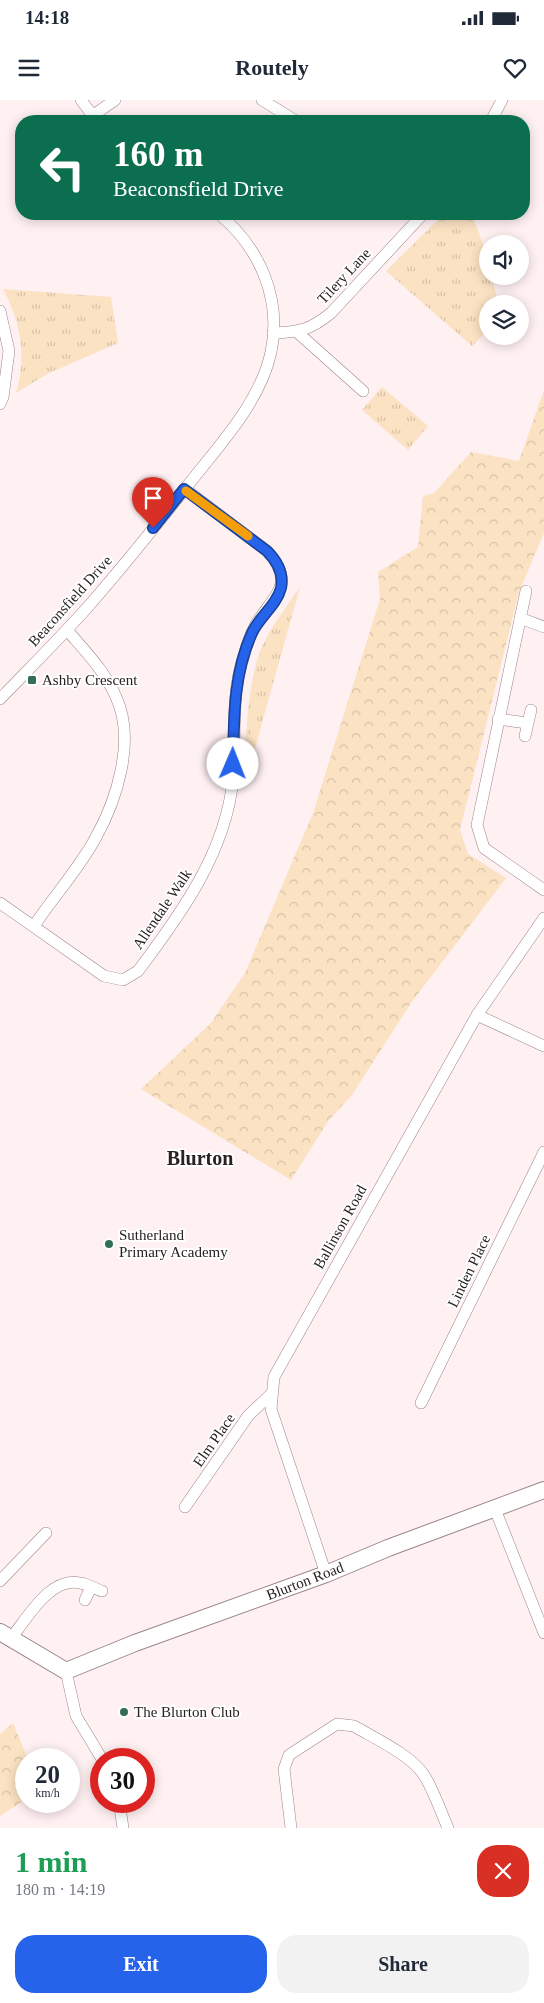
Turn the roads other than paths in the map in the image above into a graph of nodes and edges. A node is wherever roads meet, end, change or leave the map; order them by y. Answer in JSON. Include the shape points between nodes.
{"nodes":[{"id":1,"x":80,"y":100,"type":"edge"},
{"id":2,"x":115,"y":100,"type":"edge"},
{"id":3,"x":262,"y":100,"type":"edge"},
{"id":4,"x":502,"y":100,"type":"edge"},
{"id":5,"x":92,"y":115,"type":"edge"},
{"id":6,"x":99,"y":115,"type":"edge"},
{"id":7,"x":286,"y":115,"type":"edge"},
{"id":8,"x":494,"y":115,"type":"edge"},
{"id":9,"x":226,"y":220,"type":"edge"},
{"id":10,"x":417,"y":220,"type":"edge"},
{"id":11,"x":0,"y":311,"type":"edge"},
{"id":12,"x":297,"y":332,"type":"junction"},
{"id":13,"x":273,"y":333,"type":"junction"},
{"id":14,"x":363,"y":391,"type":"dead end"},
{"id":15,"x":0,"y":404,"type":"edge"},
{"id":16,"x":184,"y":489,"type":"junction"},
{"id":17,"x":526,"y":591,"type":"dead end"},
{"id":18,"x":520,"y":618,"type":"junction"},
{"id":19,"x":544,"y":627,"type":"edge"},
{"id":20,"x":67,"y":630,"type":"junction"},
{"id":21,"x":0,"y":700,"type":"edge"},
{"id":22,"x":531,"y":710,"type":"dead end"},
{"id":23,"x":498,"y":719,"type":"junction"},
{"id":24,"x":527,"y":723,"type":"junction"},
{"id":25,"x":525,"y":736,"type":"dead end"},
{"id":26,"x":544,"y":890,"type":"edge"},
{"id":27,"x":0,"y":903,"type":"edge"},
{"id":28,"x":544,"y":918,"type":"edge"},
{"id":29,"x":34,"y":926,"type":"junction"},
{"id":30,"x":477,"y":1015,"type":"junction"},
{"id":31,"x":544,"y":1046,"type":"edge"},
{"id":32,"x":544,"y":1152,"type":"edge"},
{"id":33,"x":271,"y":1394,"type":"junction"},
{"id":34,"x":421,"y":1403,"type":"dead end"},
{"id":35,"x":544,"y":1490,"type":"edge"},
{"id":36,"x":186,"y":1506,"type":"dead end"},
{"id":37,"x":496,"y":1508,"type":"junction"},
{"id":38,"x":46,"y":1533,"type":"dead end"},
{"id":39,"x":326,"y":1574,"type":"junction"},
{"id":40,"x":0,"y":1581,"type":"edge"},
{"id":41,"x":91,"y":1587,"type":"junction"},
{"id":42,"x":102,"y":1591,"type":"dead end"},
{"id":43,"x":85,"y":1600,"type":"dead end"},
{"id":44,"x":544,"y":1633,"type":"edge"},
{"id":45,"x":5,"y":1635,"type":"edge"},
{"id":46,"x":66,"y":1671,"type":"junction"},
{"id":47,"x":95,"y":1748,"type":"edge"},
{"id":48,"x":121,"y":1813,"type":"edge"},
{"id":49,"x":123,"y":1828,"type":"edge"},
{"id":50,"x":291,"y":1828,"type":"edge"},
{"id":51,"x":448,"y":1828,"type":"edge"}],
"edges":[{"from":1,"to":5,"type":"street"},
{"from":2,"to":6,"type":"street"},
{"from":3,"to":7,"type":"street"},
{"from":4,"to":8,"type":"street"},
{"from":9,"to":13,"type":"street","name":"Beaconsfield Drive","via":[[240,233],[267,279],[274,308]]},
{"from":10,"to":12,"type":"street","name":"Tilery Lane","via":[[331,313],[314,327]]},
{"from":11,"to":15,"type":"street","via":[[9,351]]},
{"from":12,"to":13,"type":"street","name":"Tilery Lane"},
{"from":12,"to":14,"type":"street"},
{"from":13,"to":16,"type":"street","name":"Beaconsfield Drive","via":[[268,366],[258,389]]},
{"from":16,"to":20,"type":"street","name":"Beaconsfield Drive"},
{"from":16,"to":29,"type":"street","name":"Allendale Walk","via":[[267,551],[277,562],[282,576],[281,589],[255,625],[240,667],[235,703],[233,778],[225,820],[202,877],[158,945],[131,976],[123,980],[104,976]]},
{"from":17,"to":18,"type":"street"},
{"from":18,"to":19,"type":"street"},
{"from":18,"to":23,"type":"street"},
{"from":20,"to":21,"type":"street","name":"Beaconsfield Drive"},
{"from":20,"to":29,"type":"street","via":[[101,669],[117,698],[124,739],[122,763],[115,793],[95,840]]},
{"from":22,"to":24,"type":"street"},
{"from":23,"to":24,"type":"street"},
{"from":23,"to":26,"type":"street","via":[[478,833],[484,848]]},
{"from":24,"to":25,"type":"street"},
{"from":27,"to":29,"type":"street","name":"Allendale Walk"},
{"from":28,"to":30,"type":"street","name":"Ballinson Road"},
{"from":30,"to":31,"type":"street"},
{"from":30,"to":33,"type":"street","name":"Ballinson Road","via":[[285,1356],[274,1377]]},
{"from":32,"to":34,"type":"street","name":"Linden Place"},
{"from":33,"to":36,"type":"street","name":"Elm Place","via":[[248,1416]]},
{"from":33,"to":39,"type":"street","name":"Ballinson Road","via":[[273,1416]]},
{"from":35,"to":37,"type":"street","name":"Blurton Road"},
{"from":37,"to":39,"type":"street","name":"Blurton Road"},
{"from":37,"to":44,"type":"street"},
{"from":38,"to":40,"type":"street"},
{"from":39,"to":46,"type":"street","name":"Blurton Road"},
{"from":41,"to":42,"type":"street"},
{"from":41,"to":43,"type":"street"},
{"from":41,"to":45,"type":"street","via":[[80,1582],[66,1583],[54,1589]]},
{"from":45,"to":46,"type":"street"},
{"from":46,"to":47,"type":"street","via":[[76,1716]]},
{"from":48,"to":49,"type":"street"},
{"from":50,"to":51,"type":"street","via":[[285,1761],[289,1755],[337,1724],[344,1723],[354,1726],[423,1773]]}]}
